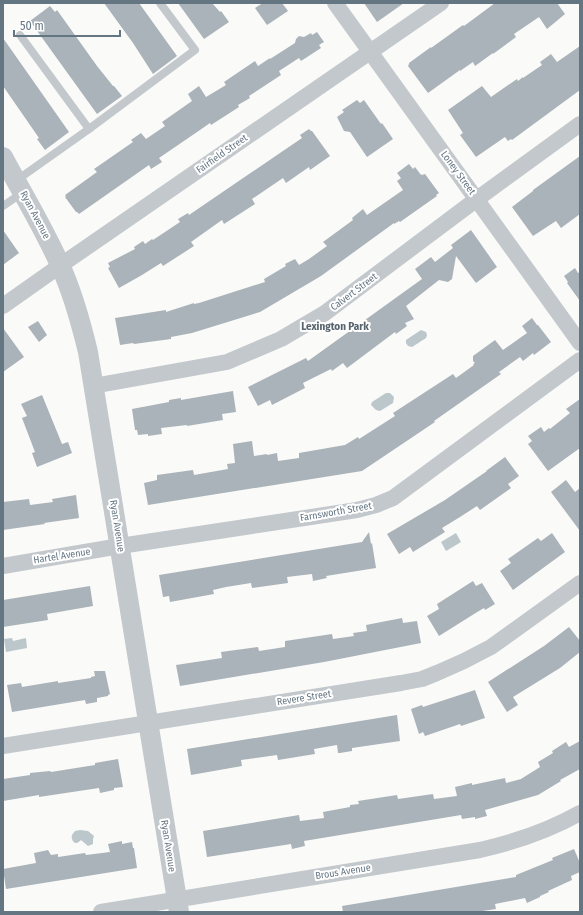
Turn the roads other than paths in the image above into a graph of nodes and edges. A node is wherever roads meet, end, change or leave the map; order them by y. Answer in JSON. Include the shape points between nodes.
{"nodes":[{"id":1,"x":160,"y":3,"type":"edge"},
{"id":2,"x":335,"y":3,"type":"edge"},
{"id":3,"x":441,"y":3,"type":"edge"},
{"id":4,"x":20,"y":35,"type":"dead end"},
{"id":5,"x":370,"y":52,"type":"junction"},
{"id":6,"x":580,"y":124,"type":"edge"},
{"id":7,"x":89,"y":129,"type":"junction"},
{"id":8,"x":3,"y":157,"type":"edge"},
{"id":9,"x":19,"y":187,"type":"junction"},
{"id":10,"x":477,"y":199,"type":"junction"},
{"id":11,"x":3,"y":206,"type":"edge"},
{"id":12,"x":61,"y":265,"type":"junction"},
{"id":13,"x":3,"y":306,"type":"edge"},
{"id":14,"x":580,"y":342,"type":"edge"},
{"id":15,"x":580,"y":360,"type":"edge"},
{"id":16,"x":93,"y":386,"type":"junction"},
{"id":17,"x":120,"y":546,"type":"junction"},
{"id":18,"x":3,"y":566,"type":"edge"},
{"id":19,"x":580,"y":583,"type":"edge"},
{"id":20,"x":148,"y":723,"type":"junction"},
{"id":21,"x":3,"y":746,"type":"edge"},
{"id":22,"x":580,"y":813,"type":"edge"},
{"id":23,"x":178,"y":906,"type":"edge"},
{"id":24,"x":101,"y":912,"type":"edge"}],
"edges":[{"from":1,"to":7,"type":"lane","via":[[195,50]]},
{"from":2,"to":5,"type":"street","name":"Loney Street"},
{"from":3,"to":5,"type":"street","name":"Fairfield Street"},
{"from":4,"to":7,"type":"lane"},
{"from":5,"to":10,"type":"street","name":"Loney Street"},
{"from":5,"to":12,"type":"street","name":"Fairfield Street"},
{"from":6,"to":10,"type":"street","name":"Calvert Street"},
{"from":7,"to":9,"type":"lane"},
{"from":8,"to":9,"type":"street","name":"Ryan Avenue"},
{"from":9,"to":11,"type":"lane"},
{"from":9,"to":12,"type":"street","name":"Ryan Avenue"},
{"from":10,"to":14,"type":"street","name":"Loney Street"},
{"from":10,"to":16,"type":"street","name":"Calvert Street","via":[[326,313],[282,339],[227,362]]},
{"from":12,"to":13,"type":"street","name":"Fairfield Street"},
{"from":12,"to":16,"type":"street","name":"Ryan Avenue","via":[[80,320]]},
{"from":15,"to":17,"type":"street","name":"Farnsworth Street","via":[[393,498],[376,505]]},
{"from":16,"to":17,"type":"street","name":"Ryan Avenue"},
{"from":17,"to":18,"type":"street","name":"Hartel Avenue"},
{"from":17,"to":20,"type":"street","name":"Ryan Avenue"},
{"from":19,"to":20,"type":"street","name":"Revere Street","via":[[491,647],[422,679]]},
{"from":20,"to":21,"type":"street","name":"Revere Street"},
{"from":20,"to":23,"type":"street","name":"Ryan Avenue"},
{"from":22,"to":23,"type":"street","name":"Brous Avenue","via":[[562,823],[506,844]]},
{"from":23,"to":24,"type":"street","name":"Brous Avenue"}]}
